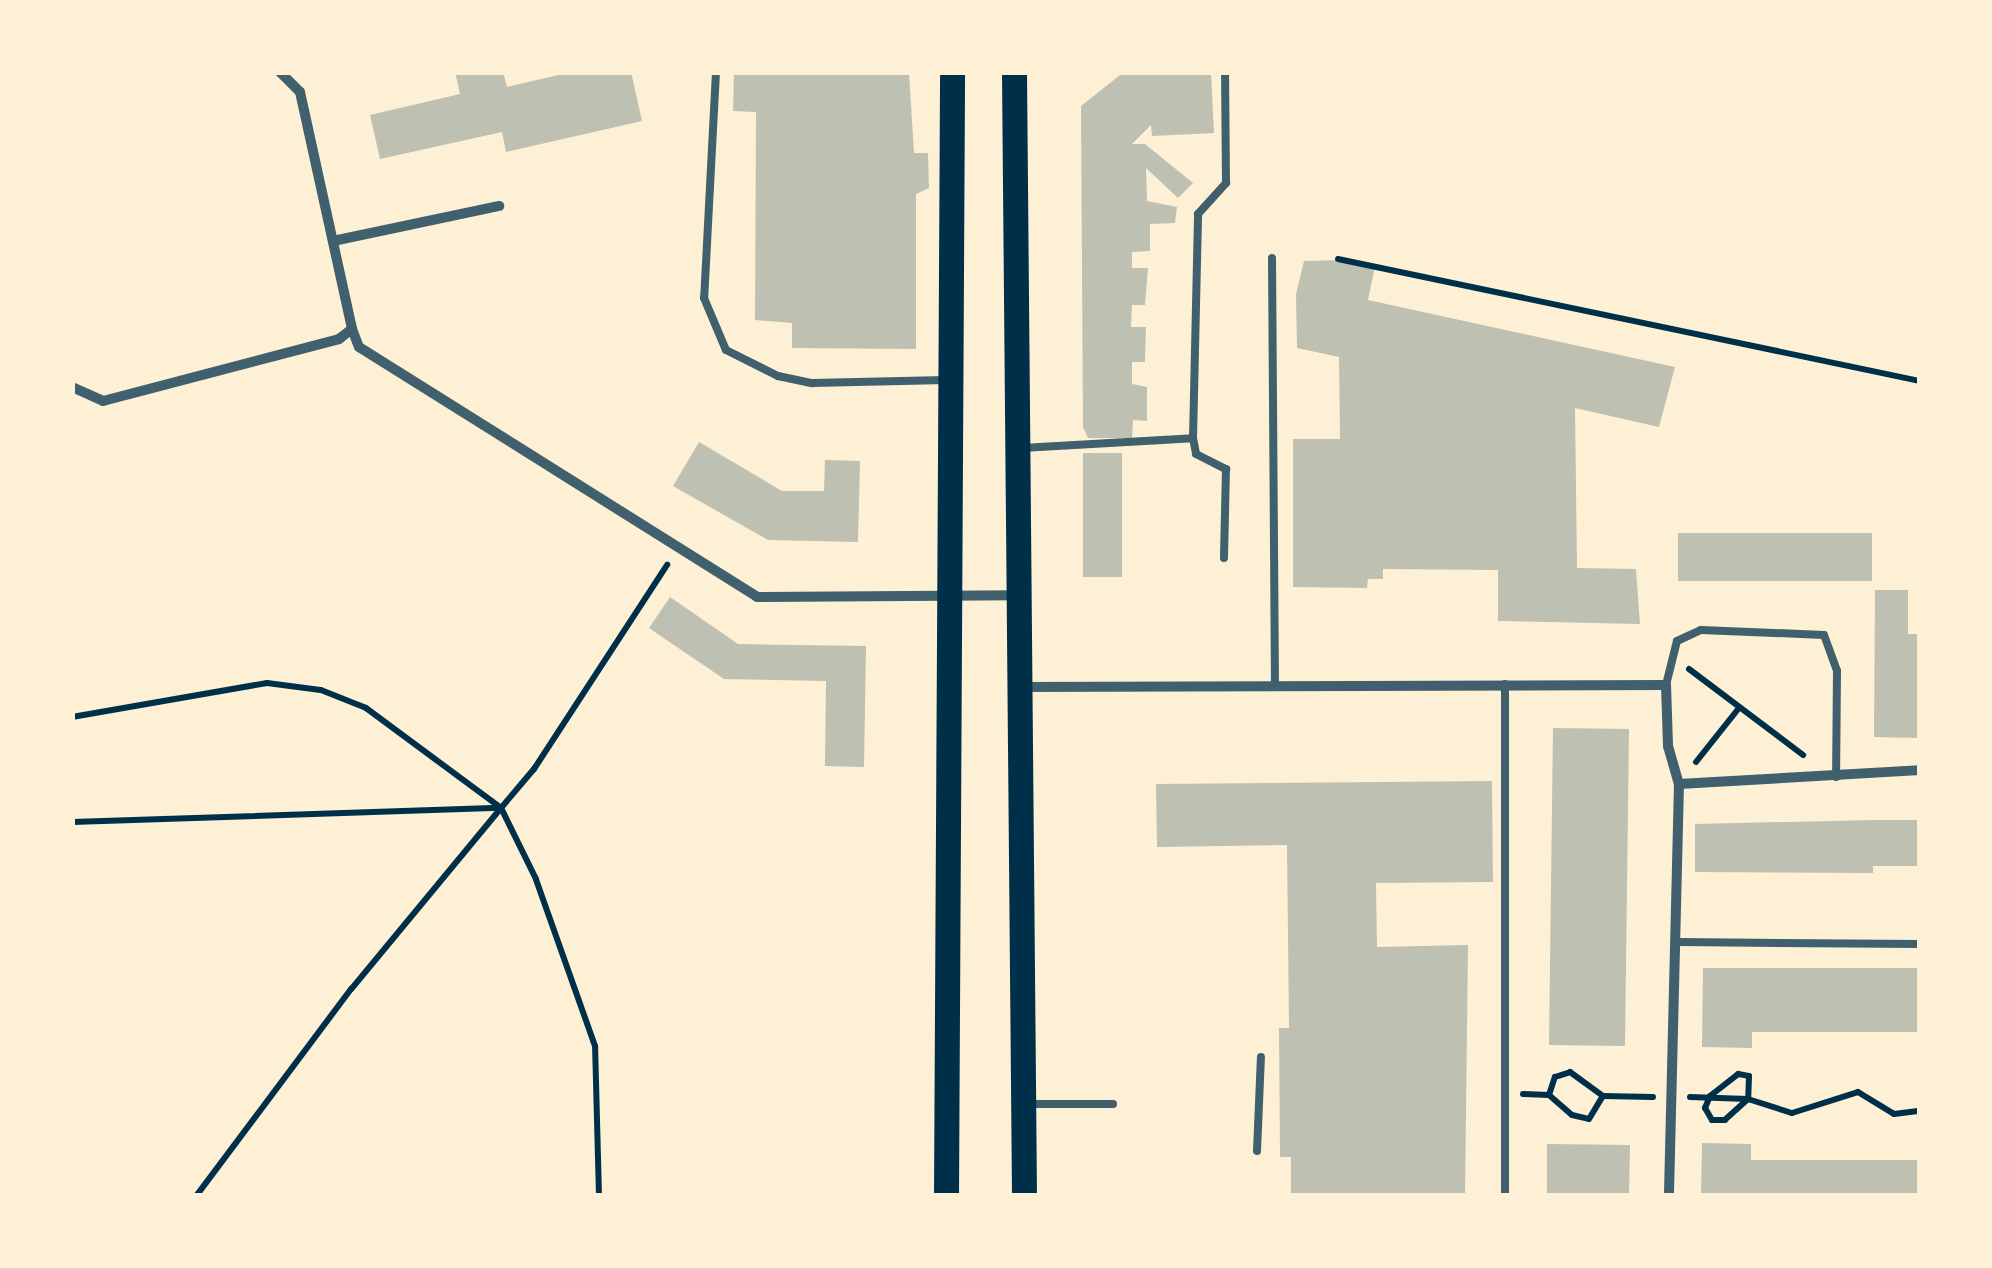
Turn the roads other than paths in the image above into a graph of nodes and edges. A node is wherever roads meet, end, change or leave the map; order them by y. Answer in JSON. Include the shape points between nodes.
{"nodes":[{"id":1,"x":280,"y":72,"type":"edge"},
{"id":2,"x":716,"y":72,"type":"edge"},
{"id":3,"x":952,"y":72,"type":"edge"},
{"id":4,"x":1014,"y":72,"type":"edge"},
{"id":5,"x":1225,"y":72,"type":"edge"},
{"id":6,"x":498,"y":206,"type":"dead end"},
{"id":7,"x":333,"y":241,"type":"junction"},
{"id":8,"x":1272,"y":258,"type":"dead end"},
{"id":9,"x":352,"y":329,"type":"junction"},
{"id":10,"x":946,"y":380,"type":"junction"},
{"id":11,"x":72,"y":388,"type":"edge"},
{"id":12,"x":1193,"y":438,"type":"junction"},
{"id":13,"x":1017,"y":448,"type":"junction"},
{"id":14,"x":1224,"y":558,"type":"dead end"},
{"id":15,"x":1017,"y":595,"type":"junction"},
{"id":16,"x":946,"y":596,"type":"junction"},
{"id":17,"x":1275,"y":684,"type":"junction"},
{"id":18,"x":1505,"y":684,"type":"junction"},
{"id":19,"x":1666,"y":685,"type":"junction"},
{"id":20,"x":1018,"y":687,"type":"junction"},
{"id":21,"x":1920,"y":770,"type":"edge"},
{"id":22,"x":1836,"y":779,"type":"junction"},
{"id":23,"x":1679,"y":784,"type":"junction"},
{"id":24,"x":1677,"y":942,"type":"junction"},
{"id":25,"x":1920,"y":944,"type":"edge"},
{"id":26,"x":1261,"y":1057,"type":"dead end"},
{"id":27,"x":1024,"y":1104,"type":"junction"},
{"id":28,"x":1113,"y":1104,"type":"dead end"},
{"id":29,"x":1257,"y":1152,"type":"dead end"},
{"id":30,"x":946,"y":1196,"type":"edge"},
{"id":31,"x":1024,"y":1196,"type":"edge"},
{"id":32,"x":1505,"y":1196,"type":"edge"},
{"id":33,"x":1670,"y":1196,"type":"edge"}],
"edges":[{"from":1,"to":7,"type":"street","via":[[300,92]]},
{"from":2,"to":10,"type":"lane","via":[[704,298],[726,350],[778,376],[812,383]]},
{"from":3,"to":10,"type":"main road"},
{"from":4,"to":13,"type":"main road"},
{"from":5,"to":12,"type":"lane","via":[[1226,183],[1198,214]]},
{"from":6,"to":7,"type":"street"},
{"from":7,"to":9,"type":"street"},
{"from":8,"to":17,"type":"lane"},
{"from":9,"to":11,"type":"street","via":[[339,339],[103,400]]},
{"from":9,"to":16,"type":"street","via":[[360,347],[756,597]]},
{"from":10,"to":16,"type":"main road"},
{"from":12,"to":13,"type":"lane"},
{"from":12,"to":14,"type":"lane","via":[[1196,454],[1226,469]]},
{"from":13,"to":15,"type":"main road"},
{"from":15,"to":16,"type":"street"},
{"from":15,"to":20,"type":"main road"},
{"from":16,"to":30,"type":"main road"},
{"from":17,"to":18,"type":"street"},
{"from":17,"to":20,"type":"street"},
{"from":18,"to":19,"type":"street"},
{"from":18,"to":32,"type":"lane"},
{"from":19,"to":22,"type":"lane","via":[[1678,641],[1700,630],[1824,636],[1836,671]]},
{"from":19,"to":23,"type":"street","via":[[1668,746]]},
{"from":20,"to":27,"type":"main road"},
{"from":21,"to":22,"type":"street","via":[[1856,769]]},
{"from":22,"to":23,"type":"street"},
{"from":23,"to":24,"type":"street"},
{"from":24,"to":25,"type":"lane"},
{"from":24,"to":33,"type":"street"},
{"from":26,"to":29,"type":"lane"},
{"from":27,"to":28,"type":"lane"},
{"from":27,"to":31,"type":"main road"}]}
